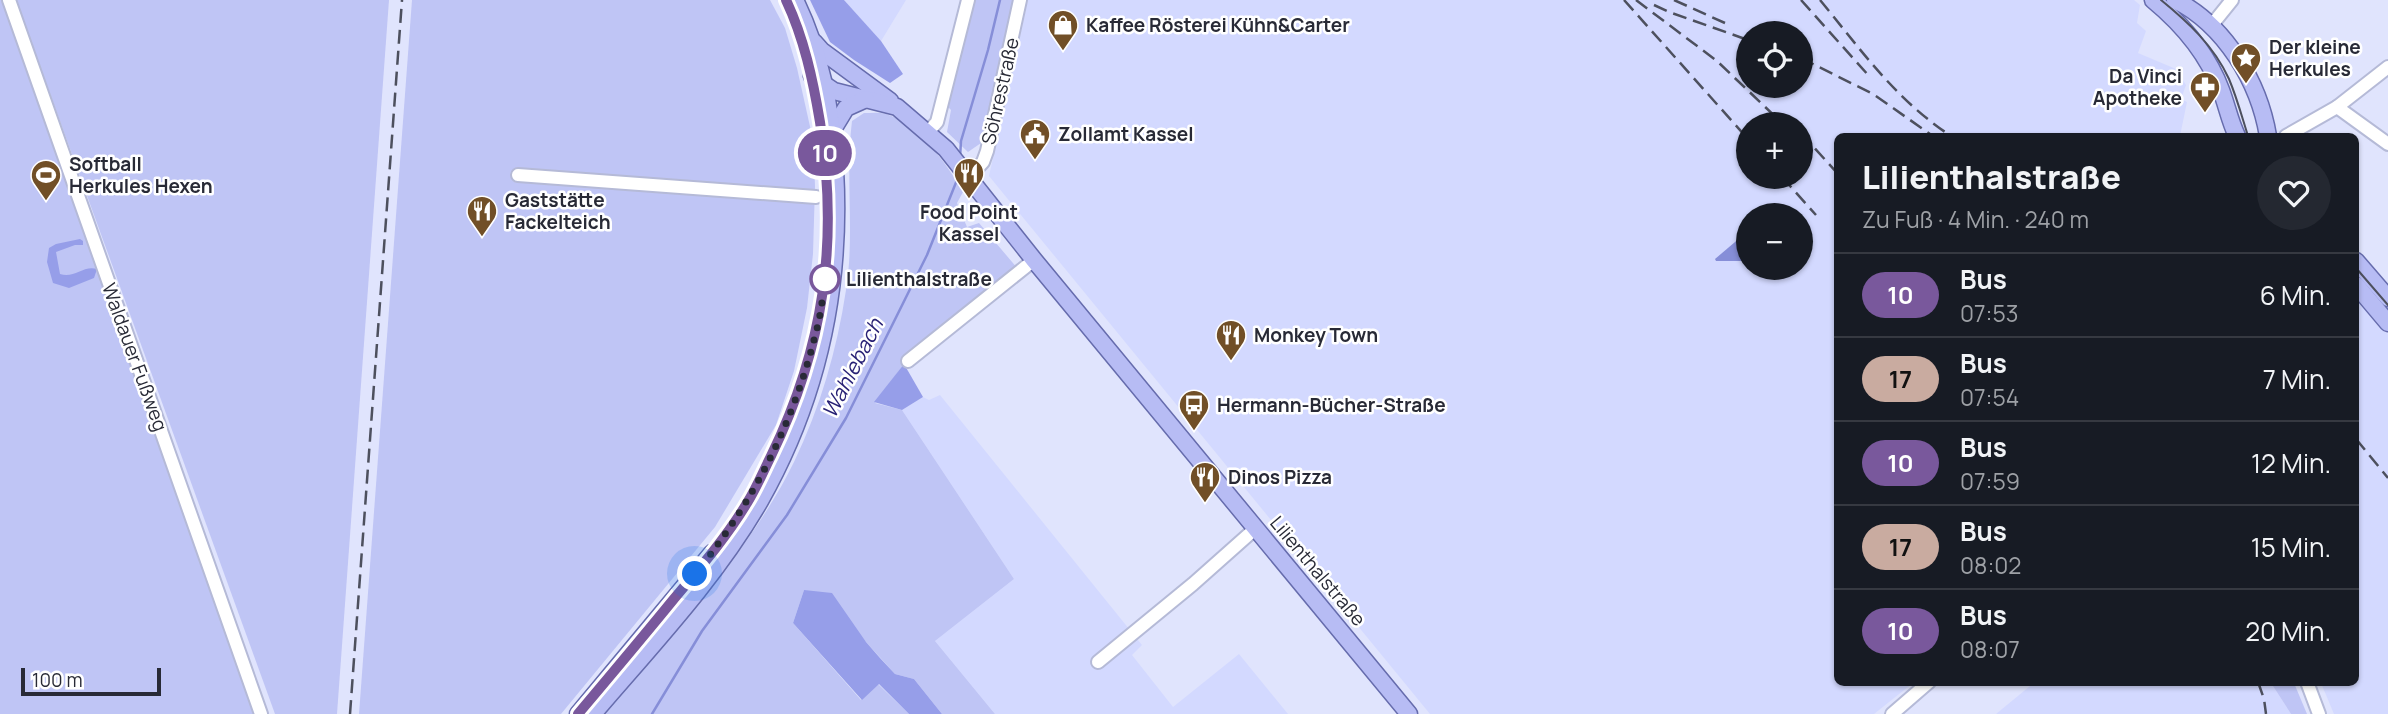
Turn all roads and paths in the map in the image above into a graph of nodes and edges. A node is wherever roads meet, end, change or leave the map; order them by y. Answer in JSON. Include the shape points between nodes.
{"nodes":[{"id":1,"x":9,"y":0,"type":"edge"},
{"id":2,"x":786,"y":0,"type":"edge"},
{"id":3,"x":795,"y":0,"type":"edge"},
{"id":4,"x":968,"y":0,"type":"edge"},
{"id":5,"x":1020,"y":0,"type":"edge"},
{"id":6,"x":2153,"y":0,"type":"edge"},
{"id":7,"x":2175,"y":0,"type":"edge"},
{"id":8,"x":2232,"y":0,"type":"edge"},
{"id":9,"x":2211,"y":26,"type":"junction"},
{"id":10,"x":812,"y":40,"type":"junction"},
{"id":11,"x":2388,"y":67,"type":"edge"},
{"id":12,"x":860,"y":78,"type":"junction"},
{"id":13,"x":818,"y":81,"type":"junction"},
{"id":14,"x":866,"y":99,"type":"junction"},
{"id":15,"x":897,"y":107,"type":"junction"},
{"id":16,"x":2337,"y":107,"type":"junction"},
{"id":17,"x":832,"y":131,"type":"junction"},
{"id":18,"x":928,"y":132,"type":"junction"},
{"id":19,"x":2236,"y":133,"type":"edge"},
{"id":20,"x":2268,"y":133,"type":"edge"},
{"id":21,"x":2291,"y":133,"type":"edge"},
{"id":22,"x":2388,"y":144,"type":"edge"},
{"id":23,"x":964,"y":170,"type":"junction"},
{"id":24,"x":518,"y":175,"type":"dead end"},
{"id":25,"x":816,"y":197,"type":"dead end"},
{"id":26,"x":1034,"y":260,"type":"junction"},
{"id":27,"x":2359,"y":264,"type":"edge"},
{"id":28,"x":2359,"y":289,"type":"edge"},
{"id":29,"x":2388,"y":298,"type":"edge"},
{"id":30,"x":2388,"y":323,"type":"edge"},
{"id":31,"x":908,"y":361,"type":"dead end"},
{"id":32,"x":1255,"y":528,"type":"junction"},
{"id":33,"x":1098,"y":662,"type":"dead end"},
{"id":34,"x":1924,"y":686,"type":"edge"},
{"id":35,"x":2308,"y":686,"type":"edge"},
{"id":36,"x":261,"y":714,"type":"edge"},
{"id":37,"x":578,"y":714,"type":"edge"},
{"id":38,"x":593,"y":714,"type":"edge"},
{"id":39,"x":1409,"y":714,"type":"edge"},
{"id":40,"x":1892,"y":714,"type":"edge"},
{"id":41,"x":2319,"y":714,"type":"edge"}],
"edges":[{"from":1,"to":36,"type":"street","name":"Waldauer Fußweg"},
{"from":2,"to":13,"type":"main road"},
{"from":3,"to":10,"type":"main road"},
{"from":4,"to":18,"type":"street","via":[[937,122]]},
{"from":5,"to":23,"type":"street","name":"Söhrestraße","via":[[987,151],[983,163]]},
{"from":6,"to":19,"type":"main road","via":[[2201,53],[2221,90]]},
{"from":7,"to":9,"type":"main road"},
{"from":8,"to":9,"type":"street"},
{"from":9,"to":20,"type":"main road","via":[[2230,47],[2250,82]]},
{"from":10,"to":12,"type":"main road"},
{"from":10,"to":13,"type":"main road"},
{"from":11,"to":16,"type":"street"},
{"from":12,"to":13,"type":"main road"},
{"from":12,"to":15,"type":"main road"},
{"from":13,"to":14,"type":"main road","name":"Lilienthalstraße","via":[[842,94]]},
{"from":13,"to":17,"type":"main road"},
{"from":13,"to":37,"type":"main road","via":[[829,207],[826,273],[816,335],[792,412],[748,502],[719,543]]},
{"from":14,"to":15,"type":"main road","name":"Lilienthalstraße"},
{"from":14,"to":17,"type":"main road","via":[[846,108]]},
{"from":15,"to":18,"type":"main road","name":"Lilienthalstraße"},
{"from":16,"to":21,"type":"street"},
{"from":16,"to":22,"type":"street"},
{"from":17,"to":38,"type":"main road","via":[[837,229],[831,303],[815,371],[793,432],[760,501],[695,593]]},
{"from":18,"to":23,"type":"main road","name":"Lilienthalstraße"},
{"from":23,"to":26,"type":"main road","name":"Lilienthalstraße"},
{"from":24,"to":25,"type":"street"},
{"from":26,"to":31,"type":"street"},
{"from":26,"to":32,"type":"main road","name":"Lilienthalstraße"},
{"from":27,"to":29,"type":"main road"},
{"from":28,"to":30,"type":"main road"},
{"from":32,"to":33,"type":"street"},
{"from":32,"to":39,"type":"main road","name":"Lilienthalstraße"},
{"from":34,"to":40,"type":"street"},
{"from":35,"to":41,"type":"street"}]}
